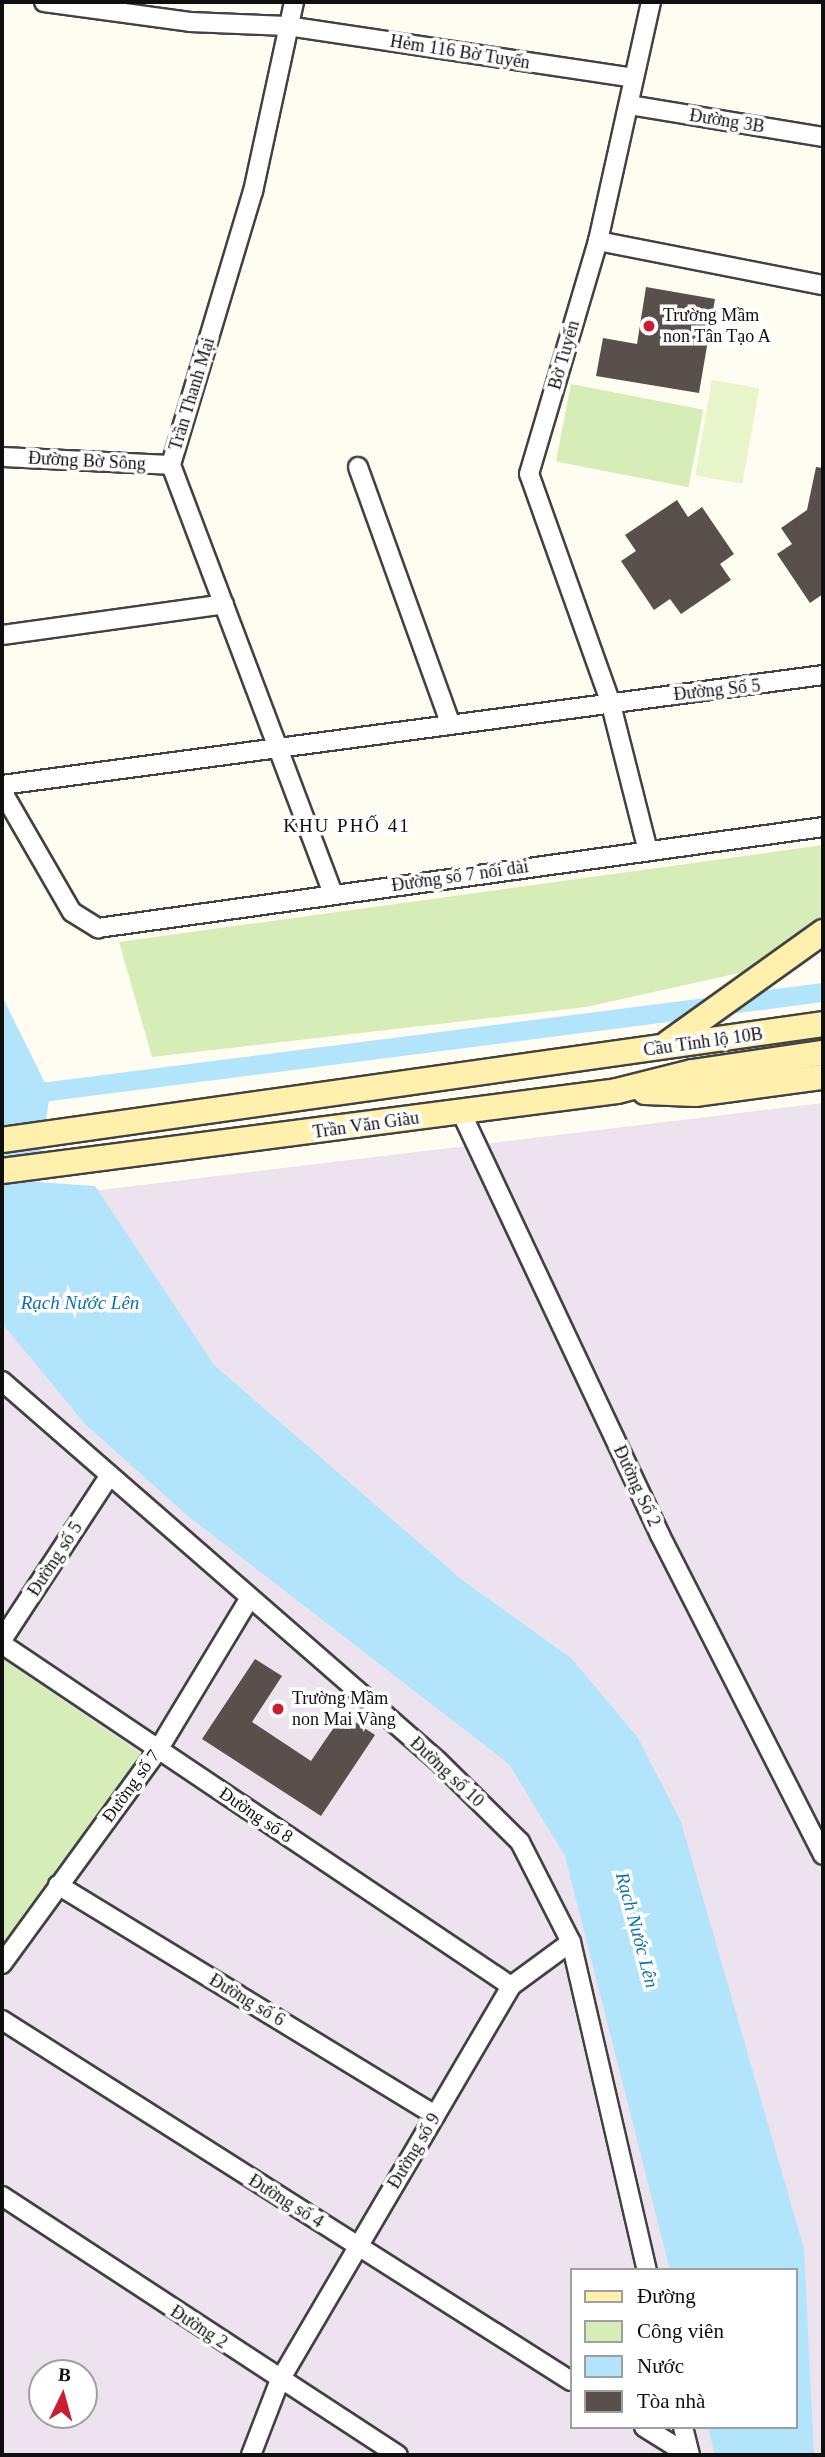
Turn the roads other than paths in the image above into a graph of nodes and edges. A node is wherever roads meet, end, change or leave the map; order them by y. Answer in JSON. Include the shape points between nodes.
{"nodes":[{"id":1,"x":44,"y":2,"type":"edge"},
{"id":2,"x":294,"y":2,"type":"edge"},
{"id":3,"x":650,"y":2,"type":"edge"},
{"id":4,"x":287,"y":26,"type":"junction"},
{"id":5,"x":633,"y":78,"type":"junction"},
{"id":6,"x":630,"y":105,"type":"junction"},
{"id":7,"x":823,"y":137,"type":"edge"},
{"id":8,"x":598,"y":242,"type":"junction"},
{"id":9,"x":823,"y":285,"type":"edge"},
{"id":10,"x":2,"y":457,"type":"edge"},
{"id":11,"x":171,"y":464,"type":"junction"},
{"id":12,"x":358,"y":467,"type":"dead end"},
{"id":13,"x":224,"y":604,"type":"junction"},
{"id":14,"x":2,"y":635,"type":"edge"},
{"id":15,"x":823,"y":675,"type":"edge"},
{"id":16,"x":610,"y":701,"type":"junction"},
{"id":17,"x":450,"y":723,"type":"junction"},
{"id":18,"x":278,"y":747,"type":"junction"},
{"id":19,"x":2,"y":785,"type":"edge"},
{"id":20,"x":2,"y":791,"type":"edge"},
{"id":21,"x":823,"y":827,"type":"edge"},
{"id":22,"x":648,"y":851,"type":"junction"},
{"id":23,"x":332,"y":893,"type":"junction"},
{"id":24,"x":823,"y":932,"type":"edge"},
{"id":25,"x":823,"y":1024,"type":"edge"},
{"id":26,"x":661,"y":1048,"type":"junction"},
{"id":27,"x":823,"y":1053,"type":"edge"},
{"id":28,"x":584,"y":1060,"type":"joint"},
{"id":29,"x":823,"y":1077,"type":"edge"},
{"id":30,"x":653,"y":1082,"type":"joint"},
{"id":31,"x":617,"y":1091,"type":"junction"},
{"id":32,"x":461,"y":1112,"type":"junction"},
{"id":33,"x":2,"y":1140,"type":"edge"},
{"id":34,"x":2,"y":1171,"type":"edge"},
{"id":35,"x":2,"y":1381,"type":"edge"},
{"id":36,"x":108,"y":1478,"type":"junction"},
{"id":37,"x":248,"y":1599,"type":"junction"},
{"id":38,"x":2,"y":1642,"type":"edge"},
{"id":39,"x":158,"y":1750,"type":"junction"},
{"id":40,"x":823,"y":1855,"type":"edge"},
{"id":41,"x":58,"y":1885,"type":"junction"},
{"id":42,"x":571,"y":1942,"type":"junction"},
{"id":43,"x":2,"y":1964,"type":"edge"},
{"id":44,"x":511,"y":1986,"type":"junction"},
{"id":45,"x":2,"y":2020,"type":"edge"},
{"id":46,"x":435,"y":2115,"type":"junction"},
{"id":47,"x":2,"y":2196,"type":"edge"},
{"id":48,"x":358,"y":2246,"type":"junction"},
{"id":49,"x":647,"y":2268,"type":"edge"},
{"id":50,"x":280,"y":2380,"type":"junction"},
{"id":51,"x":570,"y":2380,"type":"edge"},
{"id":52,"x":647,"y":2429,"type":"edge"},
{"id":53,"x":683,"y":2429,"type":"edge"},
{"id":54,"x":251,"y":2455,"type":"edge"},
{"id":55,"x":398,"y":2455,"type":"edge"},
{"id":56,"x":689,"y":2455,"type":"edge"}],
"edges":[{"from":1,"to":4,"type":"street","name":"Hẻm 116 Bờ Tuyến","via":[[190,22]]},
{"from":2,"to":4,"type":"street","name":"Trần Thanh Mại"},
{"from":3,"to":5,"type":"street","name":"Bờ Tuyến"},
{"from":4,"to":5,"type":"street","name":"Hẻm 116 Bờ Tuyến"},
{"from":4,"to":11,"type":"street","name":"Trần Thanh Mại","via":[[253,191]]},
{"from":5,"to":6,"type":"street","name":"Bờ Tuyến"},
{"from":6,"to":7,"type":"street","name":"Đường 3B"},
{"from":6,"to":8,"type":"street","name":"Bờ Tuyến"},
{"from":8,"to":9,"type":"street"},
{"from":8,"to":16,"type":"street","name":"Bờ Tuyến","via":[[529,474]]},
{"from":10,"to":11,"type":"street","name":"Đường Bờ Sông"},
{"from":11,"to":13,"type":"street","name":"Trần Thanh Mại"},
{"from":12,"to":17,"type":"street"},
{"from":13,"to":14,"type":"street"},
{"from":13,"to":18,"type":"street","name":"Trần Thanh Mại"},
{"from":15,"to":16,"type":"street","name":"Đường Số 5"},
{"from":16,"to":17,"type":"street","name":"Đường Số 5"},
{"from":16,"to":22,"type":"street","name":"Bờ Tuyến"},
{"from":17,"to":18,"type":"street","name":"Đường Số 5"},
{"from":18,"to":19,"type":"street","name":"Đường Số 5"},
{"from":18,"to":23,"type":"street","name":"Trần Thanh Mại"},
{"from":20,"to":23,"type":"street","name":"Đường số 7 nối dài","via":[[72,912],[98,928]]},
{"from":21,"to":22,"type":"street","name":"Đường số 7 nối dài"},
{"from":22,"to":23,"type":"street","name":"Đường số 7 nối dài"},
{"from":24,"to":26,"type":"main road"},
{"from":25,"to":26,"type":"main road","name":"Cầu Tỉnh lộ 10B"},
{"from":26,"to":28,"type":"main road","name":"Cầu Tỉnh lộ 10B"},
{"from":27,"to":30,"type":"main road","name":"Cầu Tỉnh lộ 10B"},
{"from":28,"to":33,"type":"main road","name":"Trần Văn Giàu"},
{"from":29,"to":31,"type":"main road","name":"Trần Văn Giàu","via":[[695,1094]]},
{"from":30,"to":31,"type":"main road","name":"Trần Văn Giàu"},
{"from":31,"to":32,"type":"main road","name":"Trần Văn Giàu"},
{"from":32,"to":34,"type":"main road","name":"Trần Văn Giàu"},
{"from":32,"to":40,"type":"street","name":"Đường Số 2","via":[[660,1535]]},
{"from":35,"to":36,"type":"street","name":"Đường số 10"},
{"from":36,"to":37,"type":"street","name":"Đường số 10"},
{"from":36,"to":38,"type":"street","name":"Đường số 5"},
{"from":37,"to":39,"type":"street","name":"Đường số 7"},
{"from":37,"to":42,"type":"street","name":"Đường số 10","via":[[438,1761],[520,1842]]},
{"from":38,"to":39,"type":"street","name":"Đường số 8"},
{"from":39,"to":41,"type":"street","name":"Đường số 7"},
{"from":39,"to":44,"type":"street","name":"Đường số 8"},
{"from":41,"to":43,"type":"street","name":"Đường số 7"},
{"from":41,"to":46,"type":"street","name":"Đường số 6"},
{"from":42,"to":44,"type":"street","name":"Đường số 9"},
{"from":42,"to":49,"type":"street","name":"Đường số 10"},
{"from":44,"to":46,"type":"street","name":"Đường số 9"},
{"from":45,"to":48,"type":"street","name":"Đường số 4"},
{"from":46,"to":48,"type":"street","name":"Đường số 9"},
{"from":47,"to":50,"type":"street","name":"Đường 2"},
{"from":48,"to":50,"type":"street","name":"Đường số 9"},
{"from":48,"to":51,"type":"street","name":"Đường số 4"},
{"from":50,"to":54,"type":"street","name":"Đường số 9"},
{"from":50,"to":55,"type":"street","name":"Đường 2"},
{"from":52,"to":56,"type":"street"},
{"from":53,"to":56,"type":"street"}]}
